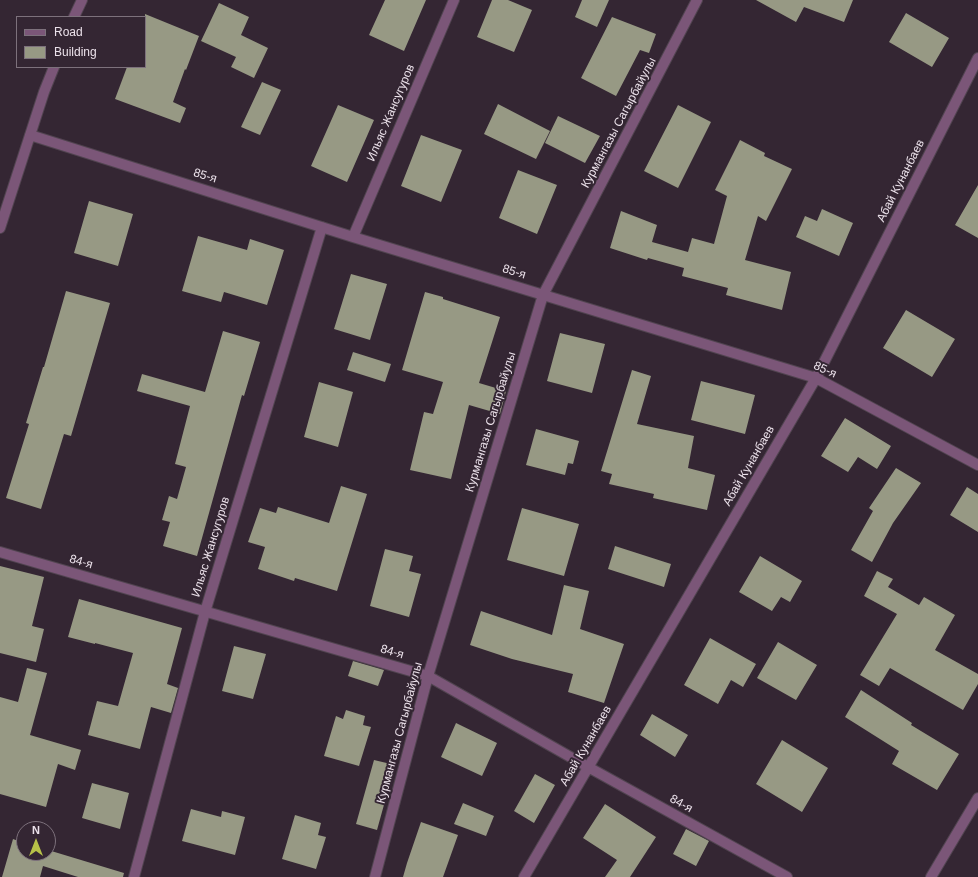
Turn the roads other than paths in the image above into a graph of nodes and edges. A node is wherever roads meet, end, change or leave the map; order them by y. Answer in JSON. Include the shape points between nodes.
{"nodes":[{"id":1,"x":82,"y":0,"type":"edge"},
{"id":2,"x":454,"y":0,"type":"edge"},
{"id":3,"x":698,"y":0,"type":"edge"},
{"id":4,"x":74,"y":16,"type":"edge"},
{"id":5,"x":978,"y":58,"type":"edge"},
{"id":6,"x":54,"y":68,"type":"edge"},
{"id":7,"x":30,"y":135,"type":"junction"},
{"id":8,"x":322,"y":227,"type":"junction"},
{"id":9,"x":0,"y":228,"type":"edge"},
{"id":10,"x":353,"y":237,"type":"junction"},
{"id":11,"x":543,"y":295,"type":"junction"},
{"id":12,"x":816,"y":378,"type":"junction"},
{"id":13,"x":978,"y":465,"type":"edge"},
{"id":14,"x":0,"y":552,"type":"edge"},
{"id":15,"x":205,"y":612,"type":"junction"},
{"id":16,"x":428,"y":676,"type":"junction"},
{"id":17,"x":588,"y":767,"type":"junction"},
{"id":18,"x":978,"y":798,"type":"edge"},
{"id":19,"x":134,"y":877,"type":"edge"},
{"id":20,"x":375,"y":877,"type":"edge"},
{"id":21,"x":524,"y":877,"type":"edge"},
{"id":22,"x":788,"y":877,"type":"edge"},
{"id":23,"x":931,"y":877,"type":"edge"}],
"edges":[{"from":1,"to":4,"type":"street"},
{"from":2,"to":10,"type":"street","name":"Ильяс Жансугуров"},
{"from":3,"to":11,"type":"street","name":"Курмангазы Сагырбайулы"},
{"from":5,"to":12,"type":"street","name":"Абай Кунанбаев"},
{"from":6,"to":7,"type":"street"},
{"from":7,"to":8,"type":"street","name":"85-я"},
{"from":7,"to":9,"type":"street"},
{"from":8,"to":10,"type":"street","name":"85-я"},
{"from":8,"to":15,"type":"street","name":"Ильяс Жансугуров"},
{"from":10,"to":11,"type":"street","name":"85-я"},
{"from":11,"to":12,"type":"street","name":"85-я"},
{"from":11,"to":16,"type":"street","name":"Курмангазы Сагырбайулы"},
{"from":12,"to":13,"type":"street","name":"85-я"},
{"from":12,"to":17,"type":"street","name":"Абай Кунанбаев"},
{"from":14,"to":15,"type":"street","name":"84-я"},
{"from":15,"to":16,"type":"street","name":"84-я"},
{"from":15,"to":19,"type":"street","name":"Ильяс Жансугуров"},
{"from":16,"to":17,"type":"street","name":"84-я"},
{"from":16,"to":20,"type":"street","name":"Курмангазы Сагырбайулы"},
{"from":17,"to":21,"type":"street","name":"Абай Кунанбаев"},
{"from":17,"to":22,"type":"street","name":"84-я"},
{"from":18,"to":23,"type":"street"}]}
